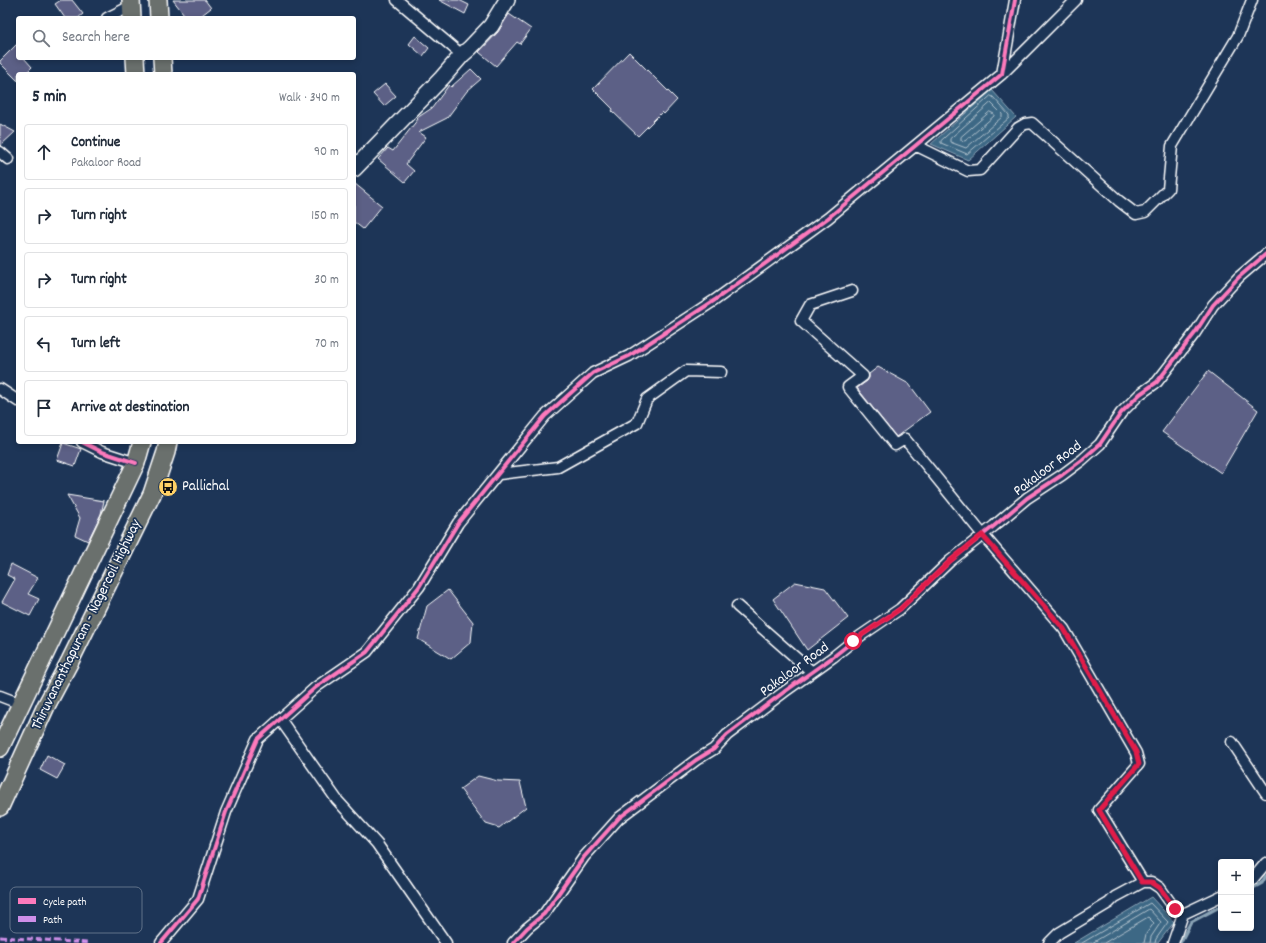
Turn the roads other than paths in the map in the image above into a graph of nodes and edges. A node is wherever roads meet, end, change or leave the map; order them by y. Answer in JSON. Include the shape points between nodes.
{"nodes":[{"id":1,"x":158,"y":0,"type":"edge"},
{"id":2,"x":397,"y":0,"type":"edge"},
{"id":3,"x":507,"y":0,"type":"edge"},
{"id":4,"x":1015,"y":0,"type":"edge"},
{"id":5,"x":1076,"y":0,"type":"edge"},
{"id":6,"x":1252,"y":0,"type":"edge"},
{"id":7,"x":131,"y":7,"type":"edge"},
{"id":8,"x":111,"y":16,"type":"edge"},
{"id":9,"x":159,"y":16,"type":"edge"},
{"id":10,"x":462,"y":55,"type":"junction"},
{"id":11,"x":135,"y":60,"type":"edge"},
{"id":12,"x":162,"y":60,"type":"edge"},
{"id":13,"x":136,"y":72,"type":"edge"},
{"id":14,"x":163,"y":72,"type":"edge"},
{"id":15,"x":1002,"y":74,"type":"junction"},
{"id":16,"x":917,"y":146,"type":"junction"},
{"id":17,"x":356,"y":167,"type":"edge"},
{"id":18,"x":1266,"y":254,"type":"edge"},
{"id":19,"x":852,"y":291,"type":"dead end"},
{"id":20,"x":720,"y":372,"type":"dead end"},
{"id":21,"x":2,"y":393,"type":"edge"},
{"id":22,"x":16,"y":400,"type":"edge"},
{"id":23,"x":86,"y":444,"type":"edge"},
{"id":24,"x":141,"y":444,"type":"edge"},
{"id":25,"x":168,"y":444,"type":"edge"},
{"id":26,"x":136,"y":463,"type":"junction"},
{"id":27,"x":499,"y":474,"type":"junction"},
{"id":28,"x":982,"y":535,"type":"junction"},
{"id":29,"x":737,"y":606,"type":"dead end"},
{"id":30,"x":812,"y":672,"type":"junction"},
{"id":31,"x":0,"y":696,"type":"edge"},
{"id":32,"x":21,"y":704,"type":"junction"},
{"id":33,"x":280,"y":719,"type":"junction"},
{"id":34,"x":1232,"y":742,"type":"dead end"},
{"id":35,"x":0,"y":748,"type":"edge"},
{"id":36,"x":1266,"y":793,"type":"edge"},
{"id":37,"x":0,"y":807,"type":"edge"},
{"id":38,"x":1266,"y":863,"type":"edge"},
{"id":39,"x":1254,"y":877,"type":"edge"},
{"id":40,"x":1143,"y":882,"type":"junction"},
{"id":41,"x":1218,"y":897,"type":"edge"},
{"id":42,"x":1183,"y":914,"type":"junction"},
{"id":43,"x":161,"y":943,"type":"edge"},
{"id":44,"x":446,"y":943,"type":"edge"},
{"id":45,"x":513,"y":943,"type":"edge"},
{"id":46,"x":1048,"y":943,"type":"edge"},
{"id":47,"x":1173,"y":943,"type":"edge"}],
"edges":[{"from":1,"to":9,"type":"main road"},
{"from":2,"to":10,"type":"street"},
{"from":3,"to":10,"type":"main road","via":[[491,26]]},
{"from":4,"to":15,"type":"street"},
{"from":5,"to":15,"type":"street"},
{"from":6,"to":16,"type":"street","via":[[1238,36],[1172,146],[1168,189],[1145,212],[1136,214],[1119,202],[1032,123],[1018,128],[980,170],[968,171]]},
{"from":7,"to":8,"type":"street"},
{"from":10,"to":17,"type":"main road"},
{"from":11,"to":13,"type":"main road"},
{"from":12,"to":14,"type":"main road"},
{"from":15,"to":16,"type":"street"},
{"from":16,"to":27,"type":"street","via":[[828,218],[715,300],[629,356],[593,373],[545,416]]},
{"from":18,"to":28,"type":"street","name":"Pakaloor Road","via":[[1239,277],[1213,305],[1162,376],[1121,413],[1100,444]]},
{"from":19,"to":28,"type":"street","via":[[810,305],[801,321],[863,376],[848,387],[895,445],[905,439]]},
{"from":20,"to":27,"type":"street","via":[[686,371],[647,399],[637,423],[558,467]]},
{"from":21,"to":22,"type":"street"},
{"from":23,"to":26,"type":"street"},
{"from":24,"to":26,"type":"main road","name":"Thiruvananthapuram - Nagercoil Highway"},
{"from":25,"to":37,"type":"main road","name":"Thiruvananthapuram - Nagercoil Highway","via":[[152,494],[46,706]]},
{"from":26,"to":32,"type":"main road","name":"Thiruvananthapuram - Nagercoil Highway"},
{"from":27,"to":33,"type":"street","via":[[458,523],[419,588],[367,652],[316,686]]},
{"from":28,"to":30,"type":"street","name":"Pakaloor Road","via":[[950,561],[900,609]]},
{"from":28,"to":40,"type":"street","via":[[1064,629],[1136,752],[1139,764],[1099,810]]},
{"from":29,"to":30,"type":"street"},
{"from":30,"to":45,"type":"street","name":"Pakaloor Road","via":[[727,735],[714,749],[619,818],[584,857],[544,914]]},
{"from":31,"to":32,"type":"street"},
{"from":32,"to":35,"type":"main road","name":"Thiruvananthapuram - Nagercoil Highway"},
{"from":33,"to":43,"type":"street","via":[[258,739],[226,812],[198,899]]},
{"from":33,"to":44,"type":"street","via":[[338,800],[377,844]]},
{"from":34,"to":36,"type":"street"},
{"from":38,"to":39,"type":"street"},
{"from":40,"to":42,"type":"street","via":[[1151,882],[1160,888],[1175,909]]},
{"from":40,"to":46,"type":"street","via":[[1115,897],[1059,933]]},
{"from":41,"to":42,"type":"street"},
{"from":42,"to":47,"type":"street"}]}
